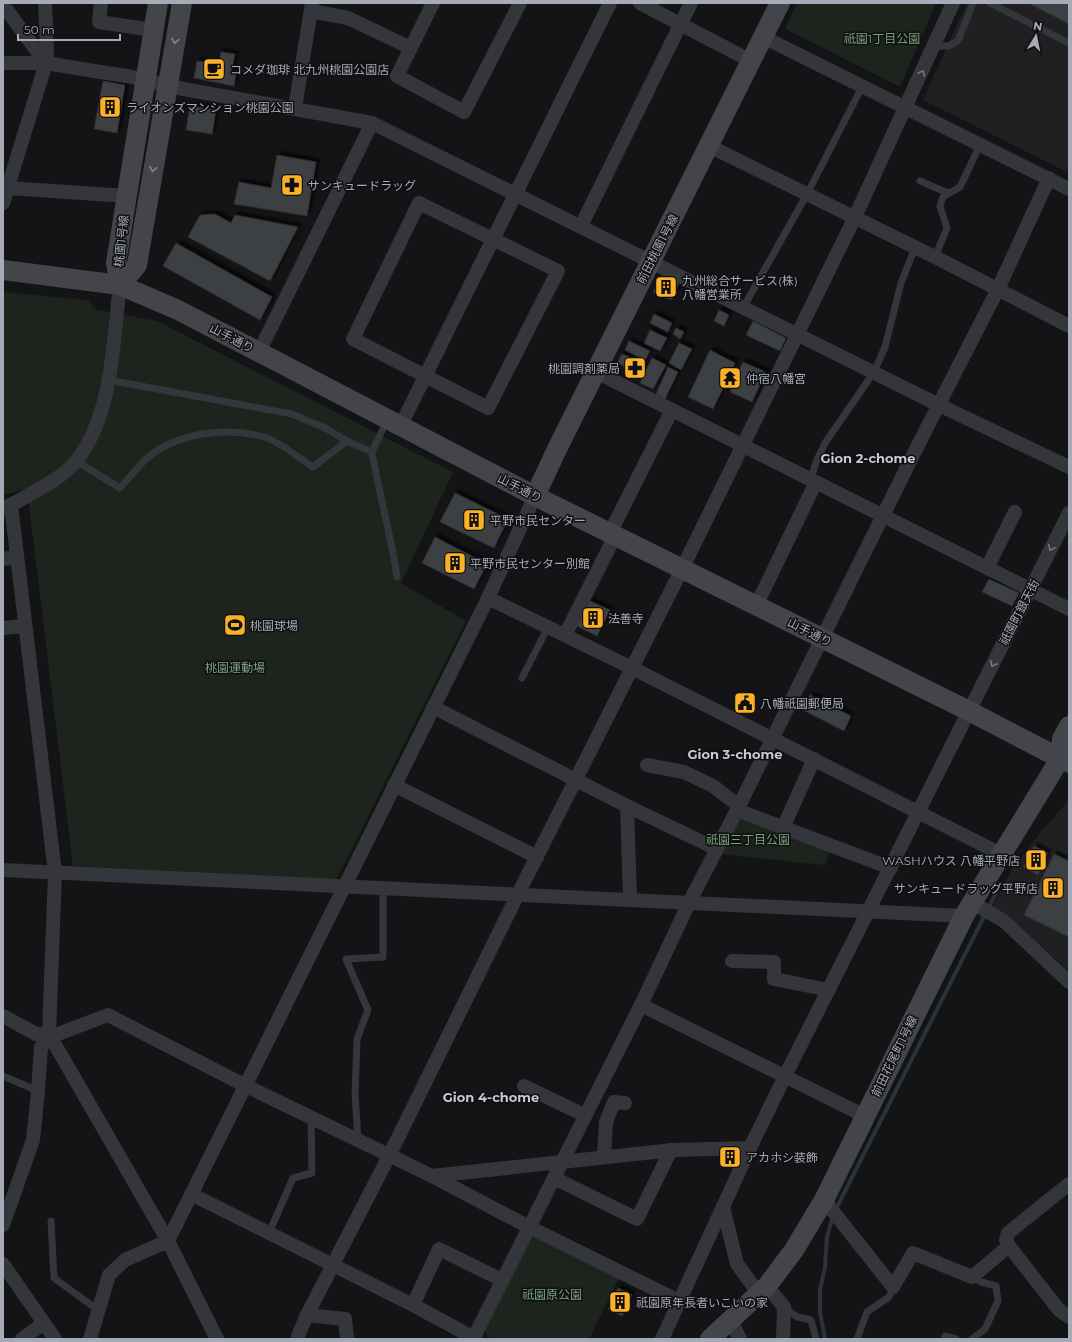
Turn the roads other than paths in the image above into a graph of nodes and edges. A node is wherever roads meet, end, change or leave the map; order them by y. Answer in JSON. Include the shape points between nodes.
{"nodes":[{"id":1,"x":45,"y":3,"type":"edge"},
{"id":2,"x":101,"y":3,"type":"edge"},
{"id":3,"x":158,"y":3,"type":"edge"},
{"id":4,"x":182,"y":3,"type":"edge"},
{"id":5,"x":433,"y":3,"type":"edge"},
{"id":6,"x":520,"y":3,"type":"edge"},
{"id":7,"x":610,"y":3,"type":"edge"},
{"id":8,"x":640,"y":3,"type":"edge"},
{"id":9,"x":691,"y":3,"type":"edge"},
{"id":10,"x":780,"y":3,"type":"edge"},
{"id":11,"x":954,"y":3,"type":"edge"},
{"id":12,"x":973,"y":3,"type":"edge"},
{"id":13,"x":990,"y":3,"type":"edge"},
{"id":14,"x":3,"y":5,"type":"edge"},
{"id":15,"x":311,"y":7,"type":"edge"},
{"id":16,"x":680,"y":24,"type":"junction"},
{"id":17,"x":153,"y":30,"type":"junction"},
{"id":18,"x":763,"y":37,"type":"junction"},
{"id":19,"x":1069,"y":42,"type":"edge"},
{"id":20,"x":934,"y":46,"type":"junction"},
{"id":21,"x":411,"y":48,"type":"junction"},
{"id":22,"x":751,"y":61,"type":"junction"},
{"id":23,"x":46,"y":63,"type":"junction"},
{"id":24,"x":3,"y":64,"type":"edge"},
{"id":25,"x":145,"y":81,"type":"junction"},
{"id":26,"x":167,"y":86,"type":"junction"},
{"id":27,"x":862,"y":87,"type":"junction"},
{"id":28,"x":295,"y":108,"type":"junction"},
{"id":29,"x":906,"y":109,"type":"junction"},
{"id":30,"x":372,"y":123,"type":"junction"},
{"id":31,"x":980,"y":145,"type":"junction"},
{"id":32,"x":709,"y":146,"type":"junction"},
{"id":33,"x":1048,"y":178,"type":"junction"},
{"id":34,"x":920,"y":181,"type":"dead end"},
{"id":35,"x":8,"y":188,"type":"junction"},
{"id":36,"x":1069,"y":189,"type":"edge"},
{"id":37,"x":948,"y":193,"type":"junction"},
{"id":38,"x":807,"y":194,"type":"junction"},
{"id":39,"x":514,"y":195,"type":"junction"},
{"id":40,"x":127,"y":196,"type":"junction"},
{"id":41,"x":3,"y":203,"type":"edge"},
{"id":42,"x":854,"y":219,"type":"junction"},
{"id":43,"x":581,"y":226,"type":"junction"},
{"id":44,"x":493,"y":239,"type":"junction"},
{"id":45,"x":915,"y":248,"type":"junction"},
{"id":46,"x":935,"y":257,"type":"junction"},
{"id":47,"x":650,"y":262,"type":"junction"},
{"id":48,"x":3,"y":270,"type":"edge"},
{"id":49,"x":120,"y":285,"type":"junction"},
{"id":50,"x":998,"y":290,"type":"junction"},
{"id":51,"x":743,"y":308,"type":"junction"},
{"id":52,"x":1069,"y":326,"type":"edge"},
{"id":53,"x":796,"y":334,"type":"junction"},
{"id":54,"x":259,"y":352,"type":"junction"},
{"id":55,"x":596,"y":372,"type":"junction"},
{"id":56,"x":874,"y":372,"type":"junction"},
{"id":57,"x":425,"y":376,"type":"junction"},
{"id":58,"x":108,"y":380,"type":"junction"},
{"id":59,"x":939,"y":405,"type":"junction"},
{"id":60,"x":672,"y":410,"type":"junction"},
{"id":61,"x":394,"y":424,"type":"junction"},
{"id":62,"x":347,"y":441,"type":"junction"},
{"id":63,"x":742,"y":446,"type":"junction"},
{"id":64,"x":372,"y":452,"type":"junction"},
{"id":65,"x":76,"y":461,"type":"junction"},
{"id":66,"x":1069,"y":466,"type":"edge"},
{"id":67,"x":813,"y":481,"type":"junction"},
{"id":68,"x":535,"y":496,"type":"junction"},
{"id":69,"x":7,"y":506,"type":"edge"},
{"id":70,"x":1015,"y":512,"type":"dead end"},
{"id":71,"x":1069,"y":513,"type":"edge"},
{"id":72,"x":884,"y":516,"type":"junction"},
{"id":73,"x":613,"y":534,"type":"junction"},
{"id":74,"x":17,"y":557,"type":"junction"},
{"id":75,"x":3,"y":559,"type":"edge"},
{"id":76,"x":987,"y":568,"type":"junction"},
{"id":77,"x":682,"y":569,"type":"junction"},
{"id":78,"x":397,"y":577,"type":"dead end"},
{"id":79,"x":1031,"y":589,"type":"junction"},
{"id":80,"x":488,"y":598,"type":"junction"},
{"id":81,"x":756,"y":606,"type":"junction"},
{"id":82,"x":1069,"y":609,"type":"edge"},
{"id":83,"x":25,"y":626,"type":"junction"},
{"id":84,"x":548,"y":627,"type":"junction"},
{"id":85,"x":3,"y":628,"type":"edge"},
{"id":86,"x":565,"y":636,"type":"junction"},
{"id":87,"x":822,"y":638,"type":"junction"},
{"id":88,"x":632,"y":668,"type":"junction"},
{"id":89,"x":522,"y":678,"type":"dead end"},
{"id":90,"x":434,"y":707,"type":"junction"},
{"id":91,"x":969,"y":711,"type":"junction"},
{"id":92,"x":1069,"y":726,"type":"edge"},
{"id":93,"x":772,"y":738,"type":"junction"},
{"id":94,"x":814,"y":759,"type":"junction"},
{"id":95,"x":1066,"y":759,"type":"edge"},
{"id":96,"x":648,"y":765,"type":"dead end"},
{"id":97,"x":576,"y":779,"type":"junction"},
{"id":98,"x":394,"y":785,"type":"junction"},
{"id":99,"x":627,"y":806,"type":"junction"},
{"id":100,"x":738,"y":808,"type":"junction"},
{"id":101,"x":920,"y":813,"type":"junction"},
{"id":102,"x":783,"y":828,"type":"junction"},
{"id":103,"x":717,"y":849,"type":"junction"},
{"id":104,"x":1001,"y":854,"type":"junction"},
{"id":105,"x":537,"y":857,"type":"junction"},
{"id":106,"x":892,"y":868,"type":"junction"},
{"id":107,"x":3,"y":870,"type":"edge"},
{"id":108,"x":55,"y":873,"type":"junction"},
{"id":109,"x":343,"y":887,"type":"junction"},
{"id":110,"x":383,"y":888,"type":"junction"},
{"id":111,"x":517,"y":896,"type":"junction"},
{"id":112,"x":630,"y":900,"type":"junction"},
{"id":113,"x":690,"y":903,"type":"junction"},
{"id":114,"x":977,"y":910,"type":"junction"},
{"id":115,"x":869,"y":911,"type":"junction"},
{"id":116,"x":732,"y":961,"type":"dead end"},
{"id":117,"x":1069,"y":982,"type":"edge"},
{"id":118,"x":830,"y":990,"type":"junction"},
{"id":119,"x":641,"y":1005,"type":"junction"},
{"id":120,"x":3,"y":1016,"type":"edge"},
{"id":121,"x":50,"y":1036,"type":"junction"},
{"id":122,"x":3,"y":1076,"type":"edge"},
{"id":123,"x":786,"y":1076,"type":"junction"},
{"id":124,"x":246,"y":1086,"type":"junction"},
{"id":125,"x":524,"y":1086,"type":"dead end"},
{"id":126,"x":38,"y":1090,"type":"junction"},
{"id":127,"x":625,"y":1103,"type":"dead end"},
{"id":128,"x":584,"y":1115,"type":"junction"},
{"id":129,"x":865,"y":1116,"type":"junction"},
{"id":130,"x":311,"y":1118,"type":"junction"},
{"id":131,"x":358,"y":1140,"type":"junction"},
{"id":132,"x":750,"y":1148,"type":"junction"},
{"id":133,"x":671,"y":1150,"type":"junction"},
{"id":134,"x":389,"y":1156,"type":"junction"},
{"id":135,"x":604,"y":1156,"type":"junction"},
{"id":136,"x":562,"y":1160,"type":"junction"},
{"id":137,"x":432,"y":1176,"type":"junction"},
{"id":138,"x":554,"y":1178,"type":"junction"},
{"id":139,"x":1069,"y":1184,"type":"edge"},
{"id":140,"x":191,"y":1194,"type":"junction"},
{"id":141,"x":723,"y":1207,"type":"junction"},
{"id":142,"x":831,"y":1209,"type":"junction"},
{"id":143,"x":51,"y":1221,"type":"dead end"},
{"id":144,"x":3,"y":1225,"type":"edge"},
{"id":145,"x":529,"y":1227,"type":"junction"},
{"id":146,"x":269,"y":1233,"type":"junction"},
{"id":147,"x":168,"y":1241,"type":"junction"},
{"id":148,"x":1009,"y":1246,"type":"junction"},
{"id":149,"x":3,"y":1264,"type":"edge"},
{"id":150,"x":332,"y":1266,"type":"junction"},
{"id":151,"x":972,"y":1277,"type":"junction"},
{"id":152,"x":502,"y":1280,"type":"junction"},
{"id":153,"x":893,"y":1287,"type":"junction"},
{"id":154,"x":763,"y":1290,"type":"junction"},
{"id":155,"x":679,"y":1301,"type":"junction"},
{"id":156,"x":413,"y":1305,"type":"junction"},
{"id":157,"x":784,"y":1307,"type":"junction"},
{"id":158,"x":98,"y":1310,"type":"junction"},
{"id":159,"x":307,"y":1315,"type":"junction"},
{"id":160,"x":1069,"y":1317,"type":"edge"},
{"id":161,"x":731,"y":1321,"type":"junction"},
{"id":162,"x":44,"y":1324,"type":"junction"},
{"id":163,"x":298,"y":1336,"type":"dead end"},
{"id":164,"x":22,"y":1339,"type":"edge"},
{"id":165,"x":55,"y":1339,"type":"edge"},
{"id":166,"x":90,"y":1339,"type":"edge"},
{"id":167,"x":218,"y":1339,"type":"edge"},
{"id":168,"x":347,"y":1339,"type":"edge"},
{"id":169,"x":474,"y":1339,"type":"edge"},
{"id":170,"x":662,"y":1339,"type":"edge"},
{"id":171,"x":710,"y":1339,"type":"edge"},
{"id":172,"x":740,"y":1339,"type":"edge"},
{"id":173,"x":783,"y":1339,"type":"edge"},
{"id":174,"x":816,"y":1339,"type":"edge"},
{"id":175,"x":857,"y":1339,"type":"edge"},
{"id":176,"x":944,"y":1339,"type":"edge"},
{"id":177,"x":956,"y":1339,"type":"edge"},
{"id":178,"x":972,"y":1339,"type":"edge"}],
"edges":[{"from":1,"to":23,"type":"street","via":[[48,51]]},
{"from":2,"to":17,"type":"street","via":[[99,22]]},
{"from":3,"to":17,"type":"street","name":"桃園1号線"},
{"from":4,"to":26,"type":"street","name":"桃園1号線","one_way":true},
{"from":5,"to":21,"type":"street"},
{"from":6,"to":21,"type":"street","via":[[464,112],[397,76]]},
{"from":7,"to":39,"type":"street"},
{"from":8,"to":16,"type":"street"},
{"from":9,"to":16,"type":"street"},
{"from":10,"to":18,"type":"street","name":"前田桃園1号線"},
{"from":11,"to":20,"type":"street"},
{"from":12,"to":20,"type":"lane","via":[[958,41],[948,46]]},
{"from":13,"to":19,"type":"lane"},
{"from":14,"to":23,"type":"street"},
{"from":15,"to":21,"type":"street","via":[[348,18]]},
{"from":15,"to":28,"type":"street"},
{"from":16,"to":22,"type":"street"},
{"from":16,"to":43,"type":"street"},
{"from":17,"to":25,"type":"street","name":"桃園1号線"},
{"from":18,"to":22,"type":"street","name":"前田桃園1号線"},
{"from":18,"to":27,"type":"street"},
{"from":29,"to":20,"type":"street","one_way":true},
{"from":22,"to":32,"type":"street","name":"前田桃園1号線"},
{"from":23,"to":24,"type":"street"},
{"from":23,"to":25,"type":"street"},
{"from":23,"to":35,"type":"street"},
{"from":25,"to":26,"type":"street"},
{"from":25,"to":40,"type":"street","name":"桃園1号線"},
{"from":26,"to":28,"type":"street"},
{"from":26,"to":49,"type":"street","name":"桃園1号線","one_way":true,"via":[[136,265]]},
{"from":27,"to":29,"type":"street"},
{"from":27,"to":38,"type":"lane"},
{"from":28,"to":30,"type":"street"},
{"from":29,"to":31,"type":"street"},
{"from":29,"to":42,"type":"street"},
{"from":30,"to":39,"type":"street"},
{"from":30,"to":54,"type":"street"},
{"from":31,"to":33,"type":"street"},
{"from":31,"to":37,"type":"lane","via":[[960,187]]},
{"from":32,"to":38,"type":"street"},
{"from":32,"to":47,"type":"street","name":"前田桃園1号線"},
{"from":33,"to":36,"type":"street"},
{"from":33,"to":50,"type":"street"},
{"from":34,"to":37,"type":"lane"},
{"from":35,"to":40,"type":"street"},
{"from":35,"to":41,"type":"street"},
{"from":37,"to":46,"type":"lane","via":[[943,196],[940,206],[947,228]]},
{"from":38,"to":42,"type":"street"},
{"from":38,"to":51,"type":"lane"},
{"from":39,"to":43,"type":"street"},
{"from":39,"to":44,"type":"street"},
{"from":40,"to":49,"type":"street","name":"桃園1号線","via":[[116,263]]},
{"from":42,"to":45,"type":"street"},
{"from":42,"to":53,"type":"street"},
{"from":43,"to":47,"type":"street"},
{"from":44,"to":57,"type":"street"},
{"from":44,"to":57,"type":"street","via":[[558,271],[488,408]]},
{"from":44,"to":57,"type":"street","via":[[420,203],[353,339]]},
{"from":45,"to":46,"type":"street"},
{"from":45,"to":56,"type":"lane","via":[[901,283],[885,347]]},
{"from":46,"to":50,"type":"street"},
{"from":47,"to":51,"type":"street"},
{"from":47,"to":55,"type":"street","name":"前田桃園1号線"},
{"from":48,"to":49,"type":"street","name":"山手通り"},
{"from":49,"to":54,"type":"street","name":"山手通り","via":[[178,310]]},
{"from":49,"to":58,"type":"street"},
{"from":50,"to":52,"type":"street"},
{"from":50,"to":59,"type":"street"},
{"from":51,"to":53,"type":"street"},
{"from":53,"to":56,"type":"street"},
{"from":53,"to":63,"type":"street"},
{"from":54,"to":61,"type":"street","name":"山手通り"},
{"from":55,"to":60,"type":"street"},
{"from":55,"to":68,"type":"street","name":"前田桃園1号線"},
{"from":56,"to":59,"type":"street"},
{"from":56,"to":67,"type":"lane","via":[[825,443],[816,462]]},
{"from":57,"to":61,"type":"street"},
{"from":58,"to":62,"type":"lane","via":[[292,414]]},
{"from":58,"to":65,"type":"street","via":[[99,419],[90,440]]},
{"from":59,"to":66,"type":"street"},
{"from":59,"to":72,"type":"street"},
{"from":60,"to":63,"type":"street"},
{"from":60,"to":73,"type":"street"},
{"from":61,"to":64,"type":"lane"},
{"from":61,"to":68,"type":"street","name":"山手通り"},
{"from":62,"to":64,"type":"lane"},
{"from":62,"to":65,"type":"lane","via":[[313,467],[265,437],[231,432],[199,435],[170,444],[145,460],[120,488]]},
{"from":63,"to":67,"type":"street"},
{"from":63,"to":77,"type":"street"},
{"from":64,"to":78,"type":"lane"},
{"from":65,"to":69,"type":"street","via":[[54,480]]},
{"from":67,"to":72,"type":"street"},
{"from":67,"to":81,"type":"street"},
{"from":68,"to":73,"type":"street","name":"山手通り"},
{"from":68,"to":80,"type":"street"},
{"from":69,"to":74,"type":"street"},
{"from":70,"to":76,"type":"street"},
{"from":71,"to":79,"type":"street","name":"祇園町銀天街","one_way":true},
{"from":72,"to":76,"type":"street"},
{"from":72,"to":87,"type":"street"},
{"from":73,"to":77,"type":"street","name":"山手通り"},
{"from":73,"to":86,"type":"street"},
{"from":74,"to":75,"type":"street"},
{"from":74,"to":83,"type":"street"},
{"from":76,"to":79,"type":"street"},
{"from":77,"to":81,"type":"street","name":"山手通り"},
{"from":77,"to":88,"type":"street"},
{"from":79,"to":82,"type":"street"},
{"from":79,"to":91,"type":"street","name":"祇園町銀天街","one_way":true},
{"from":80,"to":84,"type":"street"},
{"from":80,"to":90,"type":"street"},
{"from":81,"to":87,"type":"street","name":"山手通り"},
{"from":83,"to":85,"type":"street"},
{"from":83,"to":108,"type":"street"},
{"from":84,"to":86,"type":"street"},
{"from":84,"to":89,"type":"lane"},
{"from":86,"to":88,"type":"street"},
{"from":87,"to":91,"type":"street","name":"山手通り"},
{"from":87,"to":93,"type":"street"},
{"from":88,"to":93,"type":"street"},
{"from":88,"to":97,"type":"street"},
{"from":90,"to":97,"type":"street"},
{"from":90,"to":98,"type":"street"},
{"from":91,"to":95,"type":"street","name":"山手通り"},
{"from":91,"to":101,"type":"street","name":"祇園町銀天街"},
{"from":92,"to":95,"type":"street","name":"前田花尾町1号線","via":[[1062,739]]},
{"from":93,"to":94,"type":"street"},
{"from":93,"to":100,"type":"street"},
{"from":94,"to":101,"type":"street"},
{"from":94,"to":102,"type":"street"},
{"from":95,"to":104,"type":"street","name":"前田花尾町1号線"},
{"from":96,"to":100,"type":"street","via":[[684,772],[713,786]]},
{"from":97,"to":99,"type":"street"},
{"from":97,"to":105,"type":"street"},
{"from":98,"to":105,"type":"street"},
{"from":98,"to":109,"type":"street"},
{"from":99,"to":103,"type":"street"},
{"from":99,"to":112,"type":"street"},
{"from":100,"to":102,"type":"street"},
{"from":100,"to":103,"type":"street"},
{"from":101,"to":104,"type":"street"},
{"from":101,"to":106,"type":"street","name":"祇園町銀天街"},
{"from":102,"to":106,"type":"street"},
{"from":103,"to":113,"type":"street"},
{"from":104,"to":114,"type":"street","name":"前田花尾町1号線"},
{"from":105,"to":111,"type":"street"},
{"from":106,"to":115,"type":"street","name":"祇園町銀天街"},
{"from":107,"to":108,"type":"street"},
{"from":108,"to":109,"type":"street"},
{"from":108,"to":121,"type":"street"},
{"from":109,"to":110,"type":"street"},
{"from":109,"to":124,"type":"street"},
{"from":110,"to":111,"type":"street"},
{"from":110,"to":131,"type":"lane","via":[[383,956],[346,959],[368,1010],[357,1039],[355,1094]]},
{"from":111,"to":112,"type":"street"},
{"from":111,"to":134,"type":"street"},
{"from":112,"to":113,"type":"street"},
{"from":113,"to":115,"type":"street"},
{"from":113,"to":119,"type":"street"},
{"from":114,"to":115,"type":"street"},
{"from":114,"to":117,"type":"street","via":[[1004,921]]},
{"from":114,"to":129,"type":"street","name":"前田花尾町1号線"},
{"from":115,"to":118,"type":"street","name":"祇園町銀天街"},
{"from":116,"to":118,"type":"street","via":[[774,962],[774,979]]},
{"from":118,"to":123,"type":"street","name":"祇園町銀天街"},
{"from":119,"to":123,"type":"street"},
{"from":119,"to":128,"type":"street"},
{"from":120,"to":121,"type":"street","via":[[36,1034]]},
{"from":121,"to":124,"type":"street","via":[[108,1015]]},
{"from":121,"to":126,"type":"street","via":[[41,1047]]},
{"from":121,"to":147,"type":"street"},
{"from":122,"to":126,"type":"lane"},
{"from":123,"to":129,"type":"street"},
{"from":123,"to":132,"type":"street","name":"祇園町銀天街"},
{"from":124,"to":130,"type":"street"},
{"from":124,"to":140,"type":"street"},
{"from":125,"to":128,"type":"street"},
{"from":126,"to":144,"type":"street","via":[[33,1140]]},
{"from":127,"to":135,"type":"street","via":[[614,1102],[606,1122]]},
{"from":128,"to":136,"type":"street"},
{"from":129,"to":142,"type":"street","name":"前田花尾町1号線"},
{"from":130,"to":131,"type":"street"},
{"from":130,"to":146,"type":"lane","via":[[312,1173],[293,1178]]},
{"from":131,"to":134,"type":"street"},
{"from":132,"to":133,"type":"street"},
{"from":132,"to":141,"type":"street","name":"祇園町銀天街"},
{"from":133,"to":135,"type":"street"},
{"from":133,"to":138,"type":"street","via":[[638,1219]]},
{"from":134,"to":137,"type":"street"},
{"from":134,"to":150,"type":"street"},
{"from":135,"to":136,"type":"street"},
{"from":136,"to":137,"type":"street"},
{"from":136,"to":138,"type":"street"},
{"from":137,"to":145,"type":"street"},
{"from":138,"to":145,"type":"street"},
{"from":139,"to":148,"type":"street","via":[[1008,1234],[1006,1240]]},
{"from":140,"to":146,"type":"street"},
{"from":140,"to":147,"type":"street"},
{"from":141,"to":154,"type":"street","via":[[737,1264]]},
{"from":141,"to":155,"type":"street","name":"祇園町銀天街"},
{"from":142,"to":153,"type":"street"},
{"from":142,"to":154,"type":"street","name":"前田花尾町1号線"},
{"from":143,"to":158,"type":"lane","via":[[54,1278]]},
{"from":145,"to":152,"type":"street"},
{"from":145,"to":155,"type":"street"},
{"from":146,"to":150,"type":"street"},
{"from":147,"to":158,"type":"street","via":[[125,1260],[109,1275]]},
{"from":147,"to":167,"type":"street"},
{"from":148,"to":151,"type":"street"},
{"from":148,"to":160,"type":"street","via":[[1059,1310]]},
{"from":149,"to":162,"type":"street"},
{"from":150,"to":156,"type":"street"},
{"from":150,"to":159,"type":"street"},
{"from":151,"to":153,"type":"street","via":[[913,1253]]},
{"from":151,"to":178,"type":"lane","via":[[996,1286],[998,1301],[986,1329]]},
{"from":152,"to":156,"type":"street","via":[[439,1250]]},
{"from":152,"to":169,"type":"street"},
{"from":153,"to":175,"type":"lane","via":[[889,1298],[867,1312]]},
{"from":154,"to":157,"type":"street"},
{"from":154,"to":161,"type":"street","name":"前田花尾町1号線"},
{"from":155,"to":170,"type":"street","name":"祇園町銀天街"},
{"from":156,"to":169,"type":"street"},
{"from":157,"to":173,"type":"street"},
{"from":157,"to":174,"type":"lane","via":[[797,1317],[811,1320]]},
{"from":158,"to":166,"type":"street"},
{"from":159,"to":163,"type":"street"},
{"from":159,"to":168,"type":"street","via":[[345,1319]]},
{"from":161,"to":171,"type":"street","name":"前田花尾町1号線"},
{"from":161,"to":172,"type":"street"},
{"from":162,"to":164,"type":"street"},
{"from":162,"to":165,"type":"street"},
{"from":176,"to":177,"type":"lane","via":[[945,1336]]}]}
